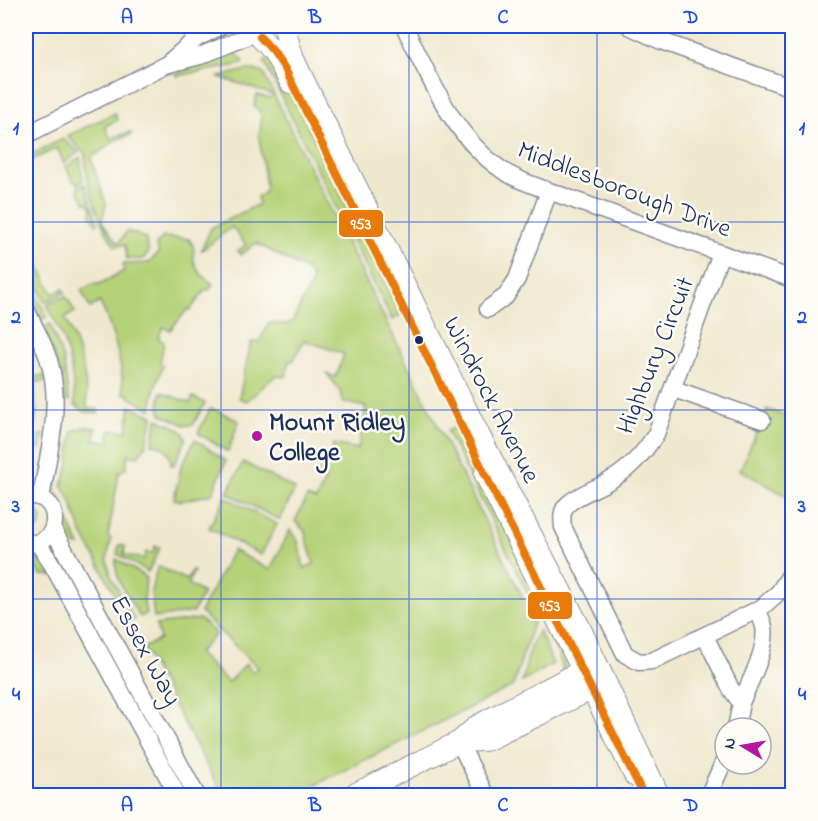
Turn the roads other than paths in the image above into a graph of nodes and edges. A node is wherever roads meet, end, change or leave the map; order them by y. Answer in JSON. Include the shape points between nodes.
{"nodes":[{"id":1,"x":221,"y":26,"type":"edge"},
{"id":2,"x":285,"y":26,"type":"edge"},
{"id":3,"x":404,"y":26,"type":"edge"},
{"id":4,"x":628,"y":26,"type":"edge"},
{"id":5,"x":253,"y":32,"type":"edge"},
{"id":6,"x":165,"y":65,"type":"junction"},
{"id":7,"x":792,"y":88,"type":"edge"},
{"id":8,"x":26,"y":135,"type":"edge"},
{"id":9,"x":549,"y":191,"type":"junction"},
{"id":10,"x":721,"y":253,"type":"junction"},
{"id":11,"x":792,"y":279,"type":"edge"},
{"id":12,"x":26,"y":309,"type":"edge"},
{"id":13,"x":489,"y":309,"type":"dead end"},
{"id":14,"x":674,"y":388,"type":"junction"},
{"id":15,"x":762,"y":420,"type":"dead end"},
{"id":16,"x":31,"y":495,"type":"edge"},
{"id":17,"x":52,"y":529,"type":"junction"},
{"id":18,"x":32,"y":543,"type":"edge"},
{"id":19,"x":792,"y":572,"type":"edge"},
{"id":20,"x":757,"y":610,"type":"junction"},
{"id":21,"x":705,"y":636,"type":"junction"},
{"id":22,"x":594,"y":677,"type":"junction"},
{"id":23,"x":741,"y":703,"type":"junction"},
{"id":24,"x":738,"y":716,"type":"edge"},
{"id":25,"x":459,"y":742,"type":"junction"},
{"id":26,"x":717,"y":776,"type":"edge"},
{"id":27,"x":178,"y":795,"type":"edge"},
{"id":28,"x":197,"y":795,"type":"edge"},
{"id":29,"x":351,"y":795,"type":"edge"},
{"id":30,"x":486,"y":795,"type":"edge"},
{"id":31,"x":644,"y":795,"type":"edge"},
{"id":32,"x":659,"y":795,"type":"edge"},
{"id":33,"x":708,"y":795,"type":"edge"}],
"edges":[{"from":1,"to":6,"type":"street","via":[[197,38]]},
{"from":2,"to":5,"type":"street","via":[[276,34]]},
{"from":2,"to":22,"type":"street","name":"Windrock Avenue","via":[[302,77]]},
{"from":3,"to":9,"type":"street","name":"Middlesborough Drive","via":[[438,94],[467,139],[503,171]]},
{"from":4,"to":7,"type":"street"},
{"from":5,"to":6,"type":"street","via":[[200,56]]},
{"from":5,"to":22,"type":"street","name":"Windrock Avenue","via":[[285,69]]},
{"from":6,"to":8,"type":"street"},
{"from":9,"to":10,"type":"street","name":"Middlesborough Drive"},
{"from":9,"to":13,"type":"street","via":[[518,279],[506,296]]},
{"from":10,"to":11,"type":"street","name":"Middlesborough Drive"},
{"from":10,"to":14,"type":"street","name":"Highbury Circuit"},
{"from":12,"to":16,"type":"street","name":"Essex Way","via":[[50,364],[55,393],[48,454]]},
{"from":14,"to":15,"type":"street"},
{"from":14,"to":21,"type":"street","name":"Highbury Circuit","via":[[656,434],[643,453],[611,480],[568,504],[562,520],[628,657],[652,662]]},
{"from":16,"to":17,"type":"street","name":"Essex Way","via":[[47,502],[54,515]]},
{"from":17,"to":18,"type":"street","name":"Essex Way","via":[[44,540]]},
{"from":17,"to":28,"type":"street","name":"Essex Way"},
{"from":18,"to":27,"type":"street","name":"Essex Way","via":[[54,566]]},
{"from":19,"to":20,"type":"street","name":"Highbury Circuit","via":[[771,600]]},
{"from":20,"to":21,"type":"street","name":"Highbury Circuit"},
{"from":20,"to":23,"type":"street","via":[[765,630],[764,642]]},
{"from":21,"to":23,"type":"street"},
{"from":22,"to":25,"type":"street","via":[[487,740]]},
{"from":22,"to":31,"type":"street","name":"Windrock Avenue"},
{"from":22,"to":32,"type":"street","name":"Windrock Avenue"},
{"from":23,"to":24,"type":"street"},
{"from":25,"to":29,"type":"street"},
{"from":25,"to":30,"type":"street"},
{"from":26,"to":33,"type":"street"}]}
